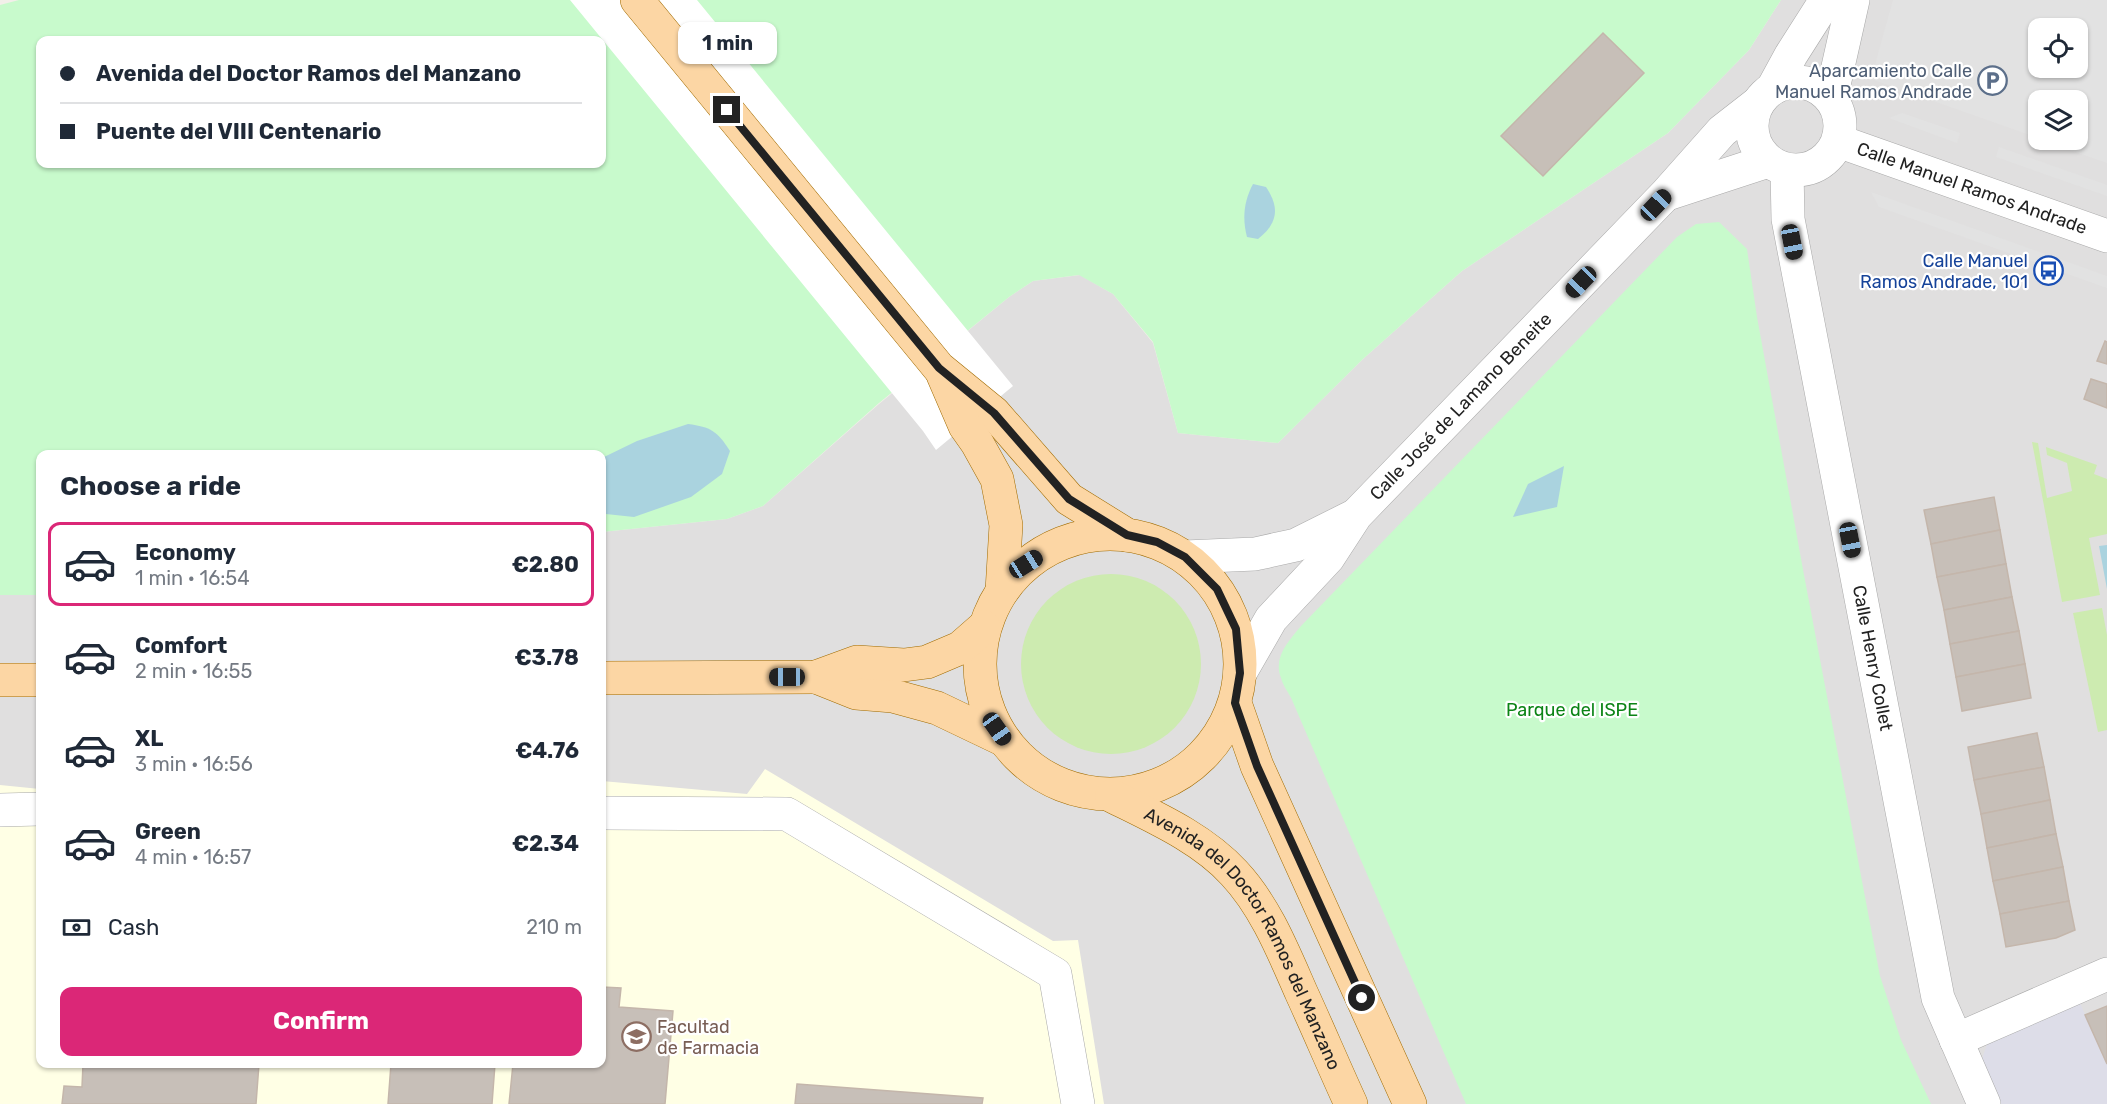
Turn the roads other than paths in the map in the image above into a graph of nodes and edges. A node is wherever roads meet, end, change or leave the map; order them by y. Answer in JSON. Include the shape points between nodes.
{"nodes":[{"id":1,"x":637,"y":0,"type":"edge"},
{"id":2,"x":1826,"y":0,"type":"edge"},
{"id":3,"x":1853,"y":0,"type":"edge"},
{"id":4,"x":1766,"y":95,"type":"junction"},
{"id":5,"x":1831,"y":98,"type":"junction"},
{"id":6,"x":1838,"y":141,"type":"junction"},
{"id":7,"x":1778,"y":165,"type":"junction"},
{"id":8,"x":1666,"y":194,"type":"junction"},
{"id":9,"x":2107,"y":236,"type":"edge"},
{"id":10,"x":976,"y":416,"type":"junction"},
{"id":11,"x":1356,"y":515,"type":"junction"},
{"id":12,"x":1127,"y":535,"type":"junction"},
{"id":13,"x":1185,"y":557,"type":"junction"},
{"id":14,"x":1002,"y":591,"type":"junction"},
{"id":15,"x":984,"y":627,"type":"junction"},
{"id":16,"x":816,"y":677,"type":"junction"},
{"id":17,"x":606,"y":678,"type":"edge"},
{"id":18,"x":0,"y":680,"type":"edge"},
{"id":19,"x":36,"y":680,"type":"edge"},
{"id":20,"x":1238,"y":688,"type":"junction"},
{"id":21,"x":1004,"y":740,"type":"junction"},
{"id":22,"x":1112,"y":796,"type":"junction"},
{"id":23,"x":36,"y":809,"type":"edge"},
{"id":24,"x":0,"y":810,"type":"edge"},
{"id":25,"x":606,"y":813,"type":"edge"},
{"id":26,"x":2107,"y":974,"type":"edge"},
{"id":27,"x":1956,"y":1040,"type":"junction"},
{"id":28,"x":1078,"y":1104,"type":"edge"},
{"id":29,"x":1351,"y":1104,"type":"edge"},
{"id":30,"x":1410,"y":1104,"type":"edge"},
{"id":31,"x":1984,"y":1104,"type":"edge"}],
"edges":[{"from":1,"to":10,"type":"main road"},
{"from":2,"to":4,"type":"street","name":"Calle José de Lamano Beneite"},
{"from":3,"to":5,"type":"street"},
{"from":4,"to":5,"type":"street","via":[[1793,81],[1814,85]]},
{"from":4,"to":7,"type":"street","via":[[1752,118],[1752,134],[1758,149]]},
{"from":4,"to":8,"type":"street","name":"Calle José de Lamano Beneite","via":[[1722,131]]},
{"from":5,"to":6,"type":"street","via":[[1841,126]]},
{"from":6,"to":7,"type":"street","via":[[1818,165],[1803,170]]},
{"from":6,"to":9,"type":"street","name":"Calle Manuel Ramos Andrade"},
{"from":7,"to":8,"type":"street","name":"Calle José de Lamano Beneite"},
{"from":7,"to":27,"type":"street","name":"Calle Henry Collet","via":[[1938,998]]},
{"from":8,"to":11,"type":"street","name":"Calle José de Lamano Beneite"},
{"from":10,"to":12,"type":"main road","via":[[1069,499]]},
{"from":10,"to":14,"type":"main road","via":[[977,443],[997,479],[1006,525]]},
{"from":11,"to":13,"type":"street","name":"Calle José de Lamano Beneite","via":[[1296,546],[1255,554]]},
{"from":11,"to":20,"type":"street","name":"Calle José de Lamano Beneite","via":[[1328,558],[1271,619]]},
{"from":12,"to":13,"type":"main road","via":[[1157,542]]},
{"from":12,"to":14,"type":"main road","via":[[1092,535],[1057,545],[1026,564]]},
{"from":13,"to":20,"type":"main road","via":[[1217,589],[1236,629]]},
{"from":14,"to":15,"type":"main road"},
{"from":15,"to":16,"type":"main road","via":[[960,648],[927,662],[857,662]]},
{"from":15,"to":21,"type":"main road","via":[[978,668],[986,708]]},
{"from":16,"to":17,"type":"main road"},
{"from":16,"to":21,"type":"main road","via":[[856,693],[893,696],[937,708]]},
{"from":18,"to":19,"type":"main road"},
{"from":20,"to":22,"type":"main road","via":[[1217,740],[1189,770],[1152,789]]},
{"from":20,"to":30,"type":"main road","via":[[1257,766]]},
{"from":21,"to":22,"type":"main road","via":[[1032,765],[1066,786]]},
{"from":22,"to":29,"type":"main road","name":"Avenida del Doctor Ramos del Manzano","via":[[1161,820],[1204,848],[1248,890],[1280,944]]},
{"from":23,"to":24,"type":"street"},
{"from":25,"to":28,"type":"street","via":[[787,814],[1055,974]]},
{"from":26,"to":27,"type":"street"},
{"from":27,"to":31,"type":"street","name":"Calle Henry Collet"}]}
